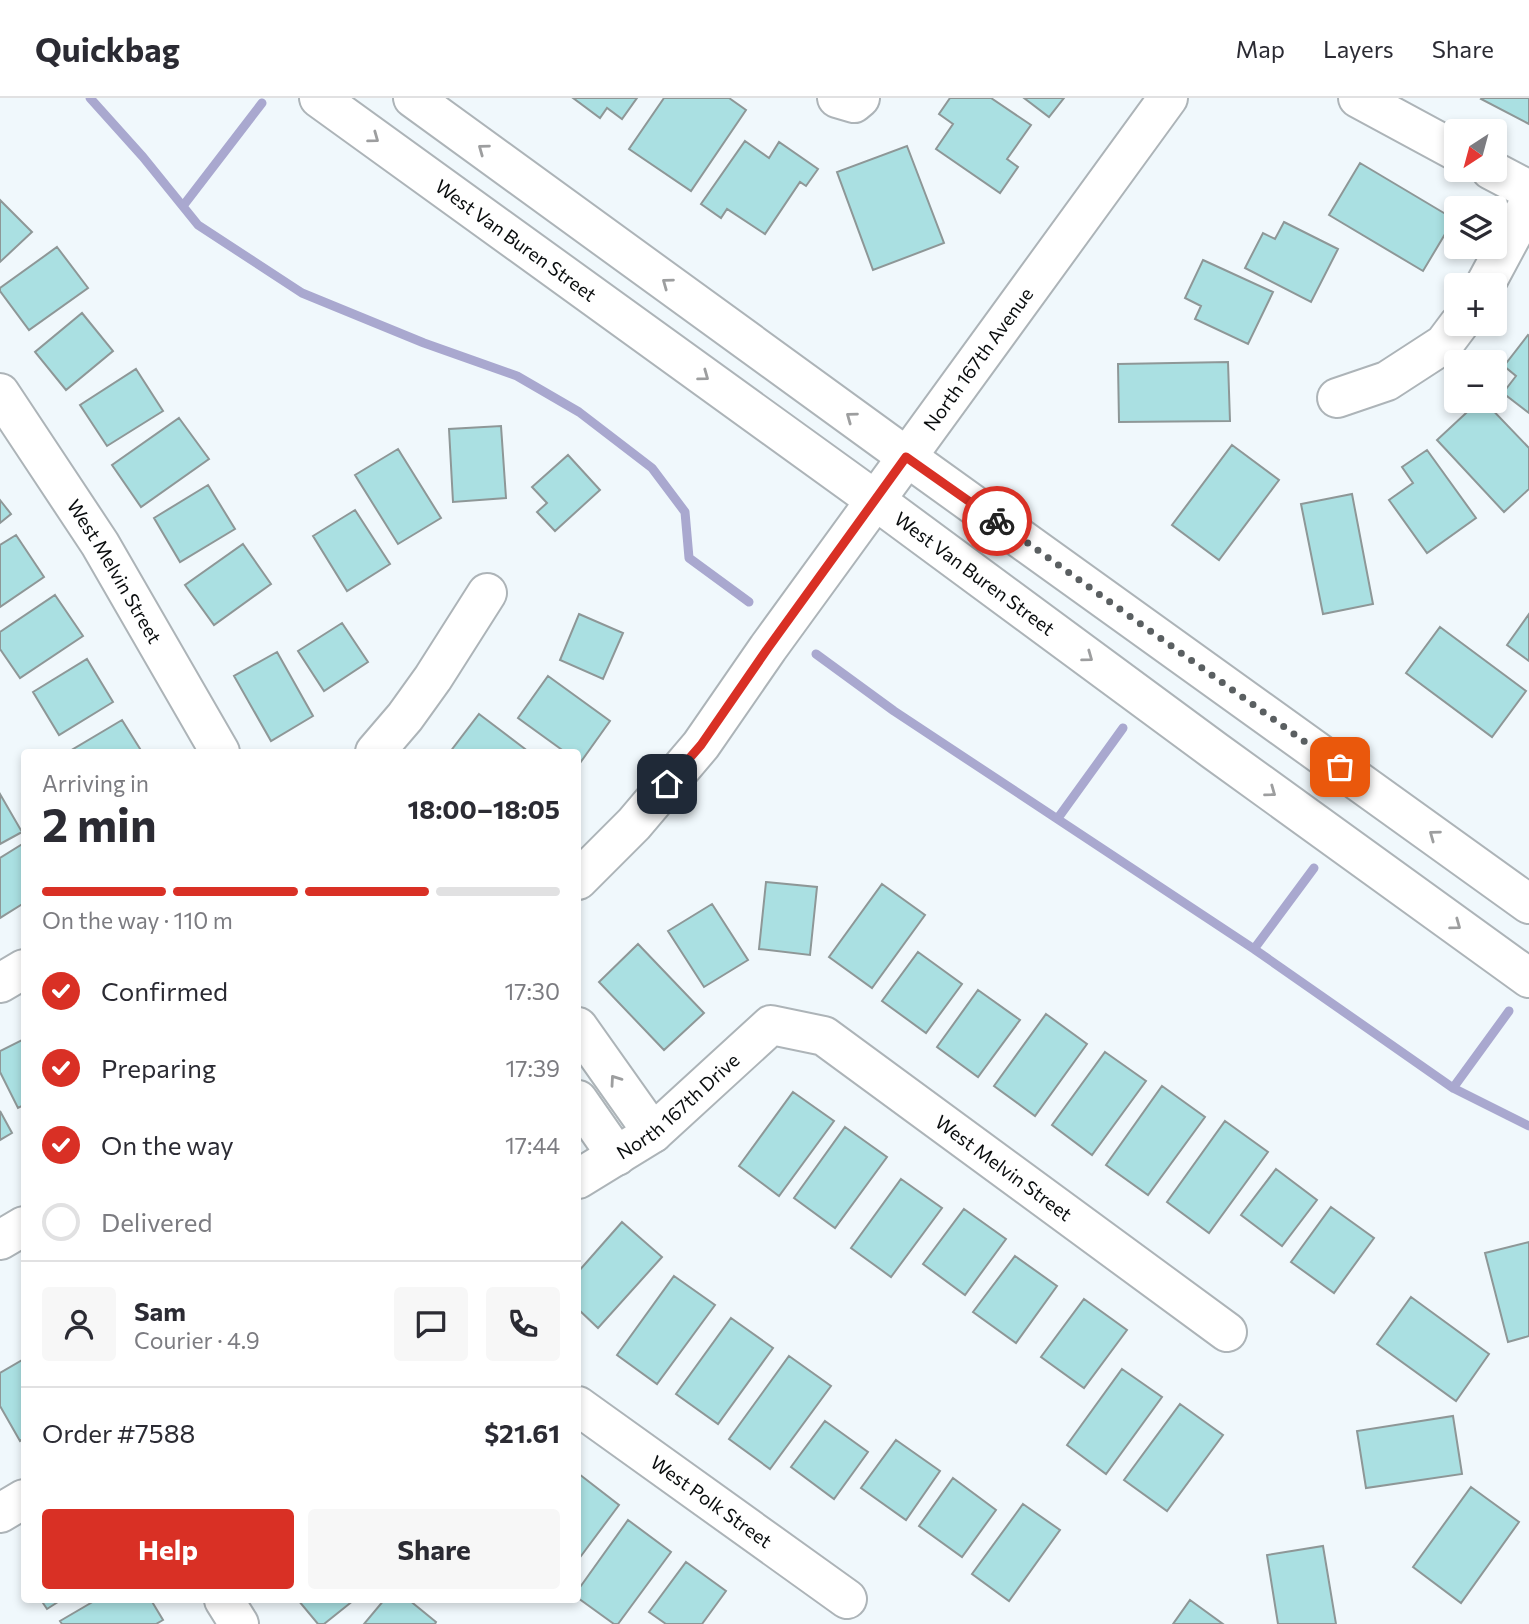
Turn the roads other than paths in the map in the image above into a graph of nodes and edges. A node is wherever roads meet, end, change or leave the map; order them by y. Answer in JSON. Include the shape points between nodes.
{"nodes":[{"id":1,"x":319,"y":98,"type":"edge"},
{"id":2,"x":413,"y":98,"type":"edge"},
{"id":3,"x":1168,"y":98,"type":"edge"},
{"id":4,"x":1358,"y":98,"type":"edge"},
{"id":5,"x":1444,"y":145,"type":"edge"},
{"id":6,"x":1507,"y":178,"type":"edge"},
{"id":7,"x":1529,"y":190,"type":"edge"},
{"id":8,"x":1529,"y":203,"type":"edge"},
{"id":9,"x":1491,"y":273,"type":"edge"},
{"id":10,"x":1450,"y":336,"type":"edge"},
{"id":11,"x":0,"y":393,"type":"edge"},
{"id":12,"x":1337,"y":398,"type":"dead end"},
{"id":13,"x":906,"y":457,"type":"junction"},
{"id":14,"x":875,"y":500,"type":"junction"},
{"id":15,"x":487,"y":593,"type":"dead end"},
{"id":16,"x":218,"y":749,"type":"edge"},
{"id":17,"x":378,"y":749,"type":"edge"},
{"id":18,"x":581,"y":877,"type":"edge"},
{"id":19,"x":1529,"y":904,"type":"edge"},
{"id":20,"x":21,"y":971,"type":"edge"},
{"id":21,"x":1529,"y":978,"type":"edge"},
{"id":22,"x":0,"y":983,"type":"edge"},
{"id":23,"x":771,"y":1025,"type":"joint"},
{"id":24,"x":581,"y":1031,"type":"edge"},
{"id":25,"x":581,"y":1104,"type":"edge"},
{"id":26,"x":653,"y":1133,"type":"junction"},
{"id":27,"x":617,"y":1156,"type":"junction"},
{"id":28,"x":581,"y":1177,"type":"edge"},
{"id":29,"x":21,"y":1228,"type":"edge"},
{"id":30,"x":0,"y":1240,"type":"edge"},
{"id":31,"x":1227,"y":1332,"type":"dead end"},
{"id":32,"x":581,"y":1409,"type":"edge"},
{"id":33,"x":21,"y":1501,"type":"edge"},
{"id":34,"x":0,"y":1513,"type":"edge"},
{"id":35,"x":847,"y":1599,"type":"dead end"},
{"id":36,"x":226,"y":1603,"type":"edge"},
{"id":37,"x":239,"y":1624,"type":"edge"}],
"edges":[{"from":1,"to":14,"type":"street","name":"West Van Buren Street","one_way":true},
{"from":13,"to":2,"type":"street","one_way":true},
{"from":3,"to":13,"type":"street","name":"North 167th Avenue"},
{"from":4,"to":5,"type":"street"},
{"from":6,"to":7,"type":"street"},
{"from":8,"to":9,"type":"street"},
{"from":10,"to":12,"type":"street","via":[[1387,381]]},
{"from":11,"to":16,"type":"street","name":"West Melvin Street","via":[[100,544]]},
{"from":13,"to":14,"type":"street","name":"North 167th Avenue"},
{"from":19,"to":13,"type":"street","one_way":true},
{"from":14,"to":18,"type":"street","name":"North 167th Avenue","via":[[701,745],[634,824]]},
{"from":14,"to":21,"type":"street","name":"West Van Buren Street","one_way":true},
{"from":15,"to":17,"type":"street","via":[[433,678]]},
{"from":20,"to":22,"type":"street"},
{"from":23,"to":26,"type":"street","name":"North 167th Drive"},
{"from":23,"to":31,"type":"street","name":"West Melvin Street","via":[[824,1036]]},
{"from":26,"to":24,"type":"street","one_way":true},
{"from":25,"to":27,"type":"street"},
{"from":26,"to":27,"type":"street","name":"North 167th Drive"},
{"from":27,"to":28,"type":"street","name":"North 167th Drive"},
{"from":29,"to":30,"type":"street"},
{"from":32,"to":35,"type":"street","name":"West Polk Street"},
{"from":33,"to":34,"type":"street"},
{"from":36,"to":37,"type":"street"}]}
